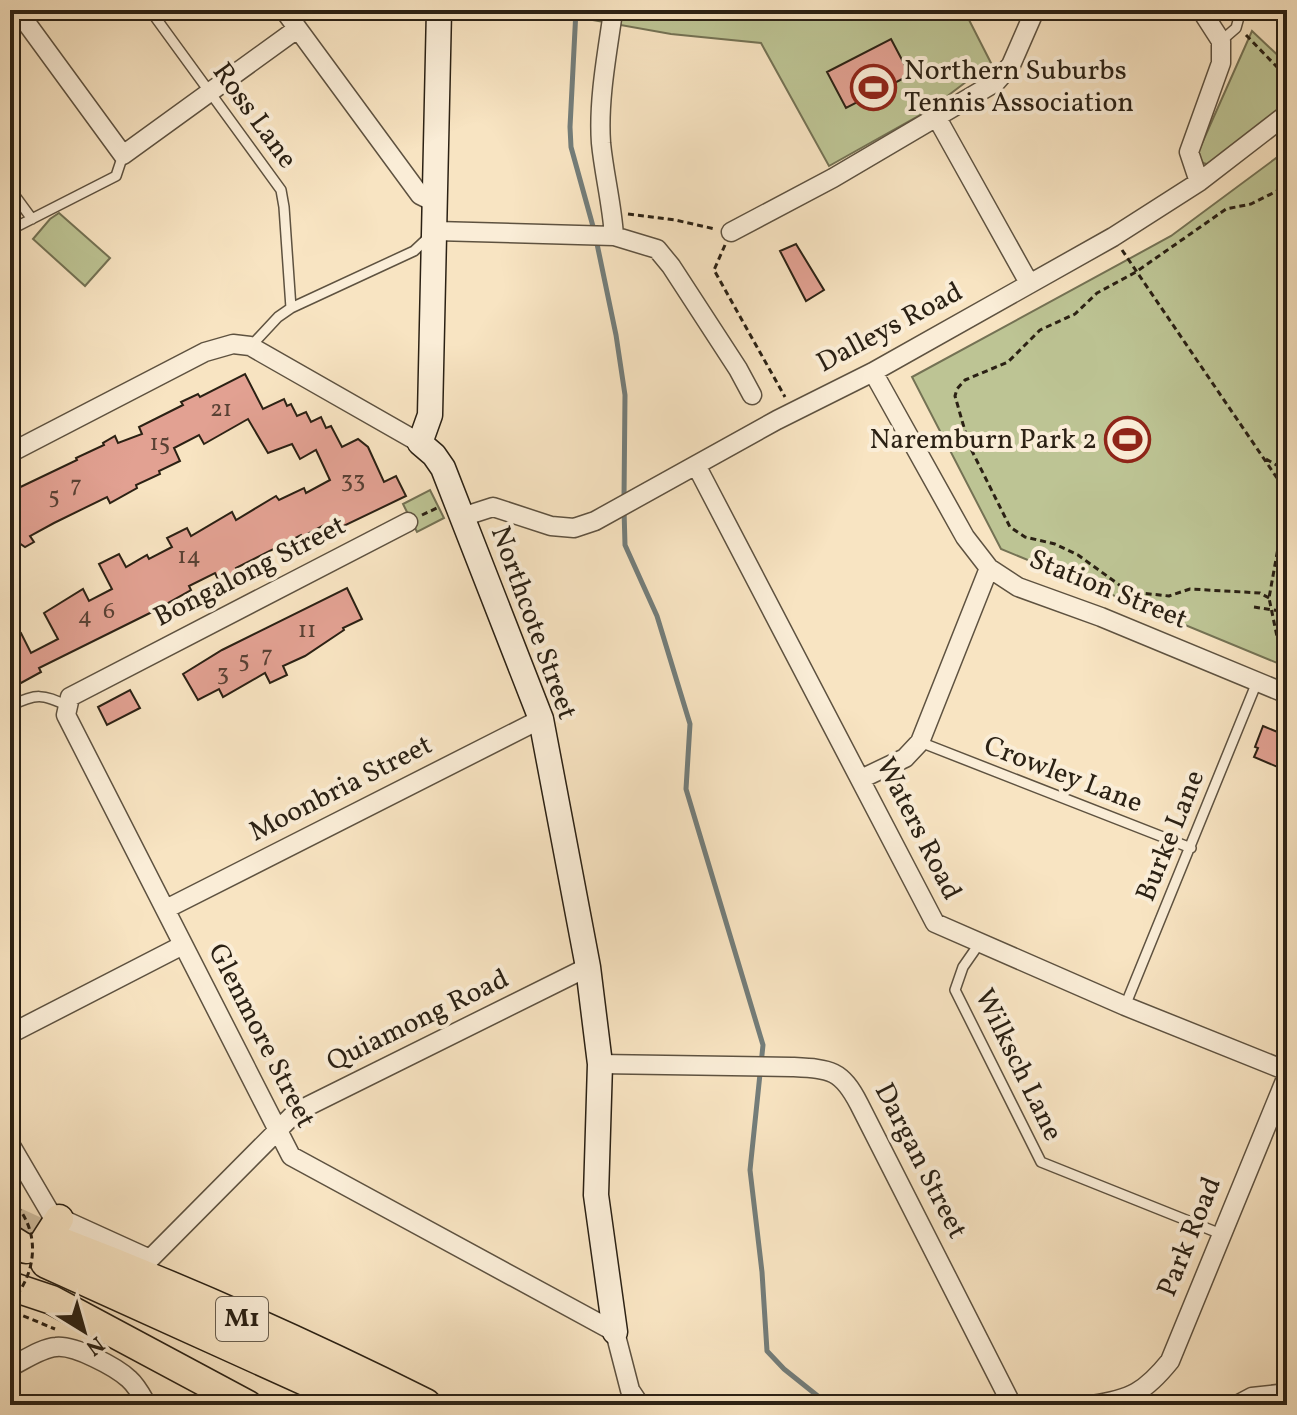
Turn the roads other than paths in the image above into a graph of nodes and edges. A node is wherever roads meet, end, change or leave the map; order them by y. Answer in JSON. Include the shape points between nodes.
{"nodes":[{"id":1,"x":17,"y":10,"type":"edge"},
{"id":2,"x":150,"y":10,"type":"edge"},
{"id":3,"x":439,"y":10,"type":"edge"},
{"id":4,"x":1035,"y":10,"type":"edge"},
{"id":5,"x":1201,"y":10,"type":"edge"},
{"id":6,"x":1241,"y":10,"type":"edge"},
{"id":7,"x":286,"y":11,"type":"edge"},
{"id":8,"x":613,"y":12,"type":"dead end"},
{"id":9,"x":297,"y":29,"type":"junction"},
{"id":10,"x":1221,"y":41,"type":"junction"},
{"id":11,"x":210,"y":92,"type":"junction"},
{"id":12,"x":1287,"y":114,"type":"edge"},
{"id":13,"x":937,"y":118,"type":"junction"},
{"id":14,"x":123,"y":155,"type":"junction"},
{"id":15,"x":1199,"y":182,"type":"junction"},
{"id":16,"x":10,"y":189,"type":"edge"},
{"id":17,"x":436,"y":203,"type":"junction"},
{"id":18,"x":32,"y":219,"type":"junction"},
{"id":19,"x":10,"y":230,"type":"edge"},
{"id":20,"x":436,"y":231,"type":"junction"},
{"id":21,"x":731,"y":232,"type":"road end"},
{"id":22,"x":614,"y":236,"type":"junction"},
{"id":23,"x":1029,"y":283,"type":"junction"},
{"id":24,"x":291,"y":308,"type":"junction"},
{"id":25,"x":250,"y":346,"type":"junction"},
{"id":26,"x":873,"y":372,"type":"junction"},
{"id":27,"x":752,"y":395,"type":"dead end"},
{"id":28,"x":420,"y":443,"type":"junction"},
{"id":29,"x":10,"y":453,"type":"edge"},
{"id":30,"x":696,"y":465,"type":"junction"},
{"id":31,"x":459,"y":508,"type":"junction"},
{"id":32,"x":408,"y":522,"type":"road end"},
{"id":33,"x":989,"y":568,"type":"junction"},
{"id":34,"x":1257,"y":682,"type":"junction"},
{"id":35,"x":1285,"y":687,"type":"edge"},
{"id":36,"x":69,"y":702,"type":"junction"},
{"id":37,"x":10,"y":706,"type":"edge"},
{"id":38,"x":541,"y":719,"type":"junction"},
{"id":39,"x":920,"y":742,"type":"junction"},
{"id":40,"x":861,"y":779,"type":"junction"},
{"id":41,"x":1191,"y":848,"type":"junction"},
{"id":42,"x":166,"y":909,"type":"junction"},
{"id":43,"x":979,"y":944,"type":"junction"},
{"id":44,"x":183,"y":945,"type":"junction"},
{"id":45,"x":588,"y":967,"type":"junction"},
{"id":46,"x":1125,"y":1006,"type":"junction"},
{"id":47,"x":10,"y":1034,"type":"edge"},
{"id":48,"x":600,"y":1064,"type":"junction"},
{"id":49,"x":1287,"y":1074,"type":"edge"},
{"id":50,"x":277,"y":1131,"type":"junction"},
{"id":51,"x":10,"y":1144,"type":"edge"},
{"id":52,"x":1221,"y":1234,"type":"junction"},
{"id":53,"x":10,"y":1239,"type":"edge"},
{"id":54,"x":54,"y":1241,"type":"junction"},
{"id":55,"x":10,"y":1258,"type":"edge"},
{"id":56,"x":10,"y":1286,"type":"edge"},
{"id":57,"x":52,"y":1300,"type":"junction"},
{"id":58,"x":615,"y":1332,"type":"junction"},
{"id":59,"x":10,"y":1367,"type":"edge"},
{"id":60,"x":1287,"y":1393,"type":"edge"},
{"id":61,"x":1134,"y":1401,"type":"edge"},
{"id":62,"x":147,"y":1405,"type":"edge"},
{"id":63,"x":248,"y":1405,"type":"edge"},
{"id":64,"x":363,"y":1405,"type":"edge"},
{"id":65,"x":425,"y":1405,"type":"edge"},
{"id":66,"x":640,"y":1405,"type":"edge"},
{"id":67,"x":1012,"y":1405,"type":"edge"},
{"id":68,"x":1092,"y":1405,"type":"edge"},
{"id":69,"x":1237,"y":1405,"type":"edge"}],
"edges":[{"from":1,"to":14,"type":"street"},
{"from":2,"to":11,"type":"lane","name":"Ross Lane"},
{"from":3,"to":17,"type":"street"},
{"from":4,"to":13,"type":"street","via":[[1011,65],[996,82]]},
{"from":5,"to":10,"type":"street"},
{"from":6,"to":10,"type":"lane","via":[[1236,28]]},
{"from":7,"to":9,"type":"street"},
{"from":8,"to":22,"type":"street","via":[[601,141]]},
{"from":9,"to":11,"type":"street"},
{"from":9,"to":17,"type":"street","via":[[420,195]]},
{"from":10,"to":15,"type":"street","via":[[1221,63],[1189,152]]},
{"from":11,"to":14,"type":"street"},
{"from":11,"to":24,"type":"lane","name":"Ross Lane","via":[[281,190]]},
{"from":12,"to":15,"type":"street","name":"Dalleys Road"},
{"from":13,"to":21,"type":"street"},
{"from":13,"to":23,"type":"street"},
{"from":14,"to":18,"type":"lane","via":[[116,176]]},
{"from":15,"to":23,"type":"street","name":"Dalleys Road"},
{"from":16,"to":18,"type":"lane"},
{"from":17,"to":20,"type":"street"},
{"from":18,"to":19,"type":"lane"},
{"from":20,"to":22,"type":"street"},
{"from":20,"to":24,"type":"lane","via":[[414,251]]},
{"from":20,"to":28,"type":"street","via":[[430,415]]},
{"from":22,"to":27,"type":"street","via":[[657,249]]},
{"from":23,"to":26,"type":"street","name":"Dalleys Road"},
{"from":24,"to":25,"type":"lane"},
{"from":25,"to":28,"type":"street"},
{"from":25,"to":29,"type":"street","via":[[233,344],[205,352]]},
{"from":26,"to":30,"type":"street","name":"Dalleys Road"},
{"from":26,"to":33,"type":"street","name":"Station Street","via":[[965,537]]},
{"from":28,"to":31,"type":"street","name":"Northcote Street","via":[[443,468]]},
{"from":30,"to":31,"type":"street","name":"Dalleys Road","via":[[574,528],[493,507]]},
{"from":30,"to":40,"type":"street","name":"Waters Road"},
{"from":31,"to":38,"type":"street","name":"Northcote Street"},
{"from":32,"to":36,"type":"street","name":"Bongalong Street"},
{"from":33,"to":34,"type":"street","name":"Station Street","via":[[1018,587]]},
{"from":33,"to":39,"type":"street"},
{"from":34,"to":35,"type":"street","name":"Station Street"},
{"from":34,"to":41,"type":"lane","name":"Burke Lane"},
{"from":36,"to":37,"type":"lane","via":[[32,695]]},
{"from":36,"to":42,"type":"street","name":"Glenmore Street","via":[[66,715]]},
{"from":38,"to":42,"type":"street","name":"Moonbria Street"},
{"from":38,"to":45,"type":"street","name":"Northcote Street"},
{"from":39,"to":40,"type":"street","via":[[905,758]]},
{"from":39,"to":41,"type":"lane","name":"Crowley Lane"},
{"from":40,"to":43,"type":"street","name":"Waters Road","via":[[935,923]]},
{"from":41,"to":46,"type":"lane","name":"Burke Lane"},
{"from":42,"to":44,"type":"street","name":"Glenmore Street"},
{"from":43,"to":46,"type":"street","name":"Waters Road"},
{"from":43,"to":52,"type":"lane","name":"Wilksch Lane","via":[[955,990],[1041,1162]]},
{"from":44,"to":47,"type":"street"},
{"from":44,"to":50,"type":"street","name":"Glenmore Street"},
{"from":45,"to":48,"type":"street","name":"Northcote Street"},
{"from":45,"to":50,"type":"street","name":"Quiamong Road","via":[[296,1112]]},
{"from":46,"to":49,"type":"street","name":"Waters Road"},
{"from":48,"to":58,"type":"street","name":"Northcote Street","via":[[596,1195]]},
{"from":48,"to":67,"type":"street","name":"Dargan Street","via":[[823,1068],[839,1074]]},
{"from":49,"to":52,"type":"street","name":"Park Road"},
{"from":50,"to":54,"type":"street","name":"Quiamong Road","via":[[150,1259]]},
{"from":50,"to":58,"type":"street","name":"Glenmore Street","via":[[291,1156]]},
{"from":51,"to":54,"type":"street","via":[[48,1211]]},
{"from":52,"to":61,"type":"street","name":"Park Road","via":[[1170,1361]]},
{"from":53,"to":54,"type":"main road","via":[[26,1249]]},
{"from":54,"to":64,"type":"highway","number":"M1"},
{"from":54,"to":65,"type":"highway","number":"M1","via":[[162,1283]]},
{"from":55,"to":57,"type":"main road"},
{"from":56,"to":57,"type":"main road"},
{"from":57,"to":63,"type":"main road"},
{"from":58,"to":66,"type":"street","name":"Northcote Street","via":[[630,1390]]},
{"from":59,"to":62,"type":"street","via":[[56,1347],[69,1348],[118,1371]]},
{"from":60,"to":69,"type":"street","via":[[1252,1397]]},
{"from":61,"to":68,"type":"street"}]}
